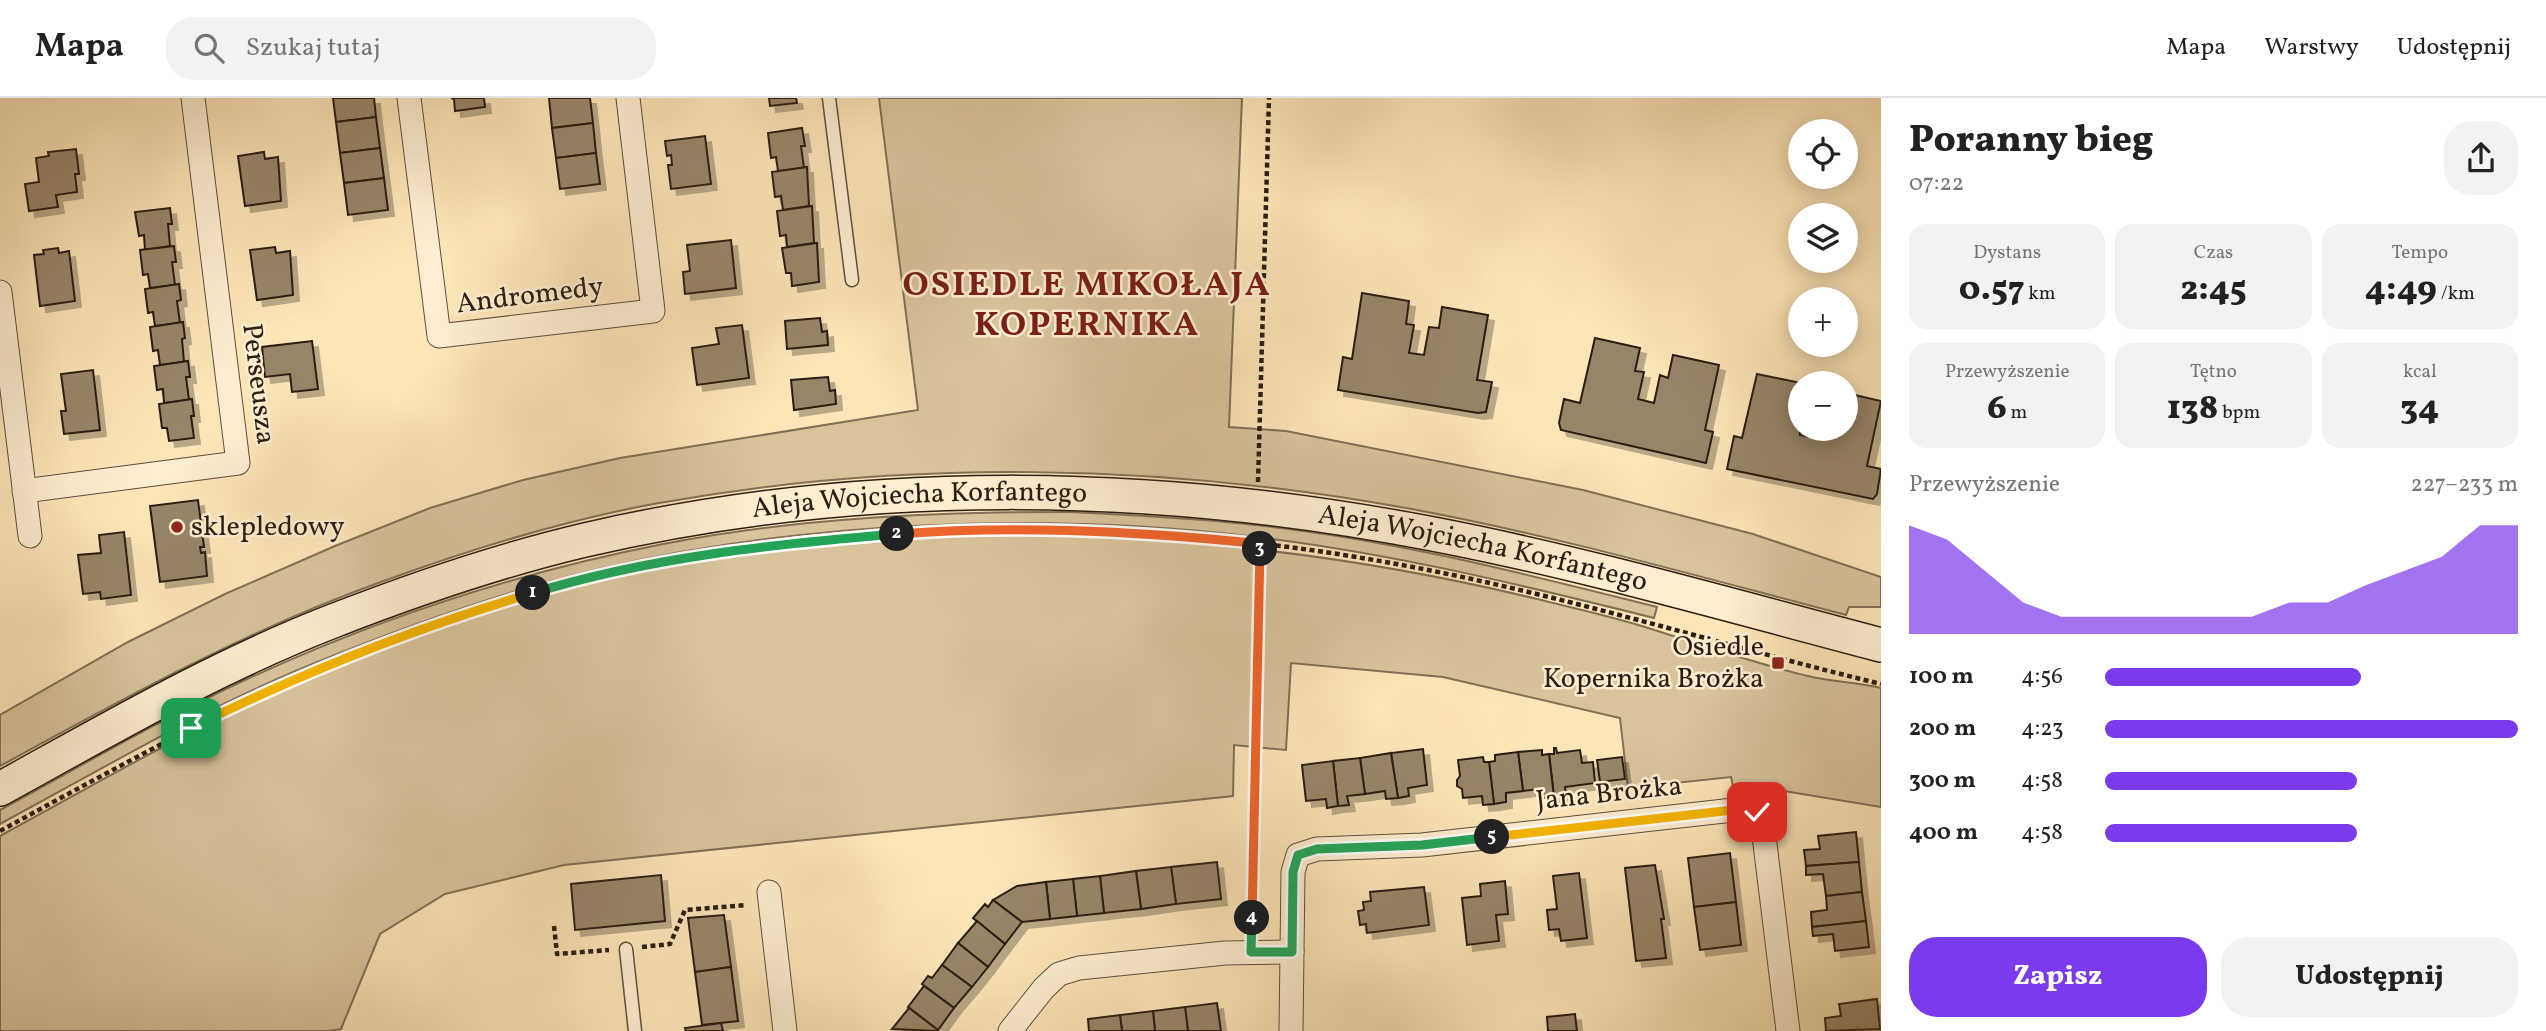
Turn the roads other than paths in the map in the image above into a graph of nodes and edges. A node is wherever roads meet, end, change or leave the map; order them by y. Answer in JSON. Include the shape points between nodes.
{"nodes":[{"id":1,"x":193,"y":98,"type":"edge"},
{"id":2,"x":408,"y":98,"type":"edge"},
{"id":3,"x":628,"y":98,"type":"edge"},
{"id":4,"x":829,"y":98,"type":"edge"},
{"id":5,"x":852,"y":280,"type":"dead end"},
{"id":6,"x":0,"y":292,"type":"edge"},
{"id":7,"x":24,"y":491,"type":"junction"},
{"id":8,"x":30,"y":536,"type":"dead end"},
{"id":9,"x":1881,"y":645,"type":"edge"},
{"id":10,"x":0,"y":789,"type":"edge"},
{"id":11,"x":770,"y":900,"type":"road end"},
{"id":12,"x":626,"y":949,"type":"road end"},
{"id":13,"x":1292,"y":952,"type":"junction"},
{"id":14,"x":635,"y":1031,"type":"edge"},
{"id":15,"x":785,"y":1031,"type":"edge"},
{"id":16,"x":1010,"y":1031,"type":"edge"},
{"id":17,"x":1291,"y":1031,"type":"edge"},
{"id":18,"x":1788,"y":1031,"type":"edge"}],
"edges":[{"from":1,"to":7,"type":"street","name":"Perseusza","via":[[238,463]]},
{"from":2,"to":3,"type":"street","name":"Andromedy","via":[[439,336],[653,311]]},
{"from":4,"to":5,"type":"lane"},
{"from":6,"to":7,"type":"street"},
{"from":7,"to":8,"type":"street"},
{"from":9,"to":10,"type":"main road","name":"Aleja Wojciecha Korfantego","via":[[1513,551],[1258,506],[1084,492],[875,498],[681,521],[539,551],[434,584],[307,631],[194,684]]},
{"from":11,"to":15,"type":"street"},
{"from":12,"to":14,"type":"lane"},
{"from":13,"to":16,"type":"street","via":[[1224,953],[1079,968],[1059,974]]},
{"from":13,"to":17,"type":"street","name":"Jana Brożka"},
{"from":13,"to":18,"type":"street","name":"Jana Brożka","via":[[1293,872],[1298,855],[1317,849],[1422,845],[1742,809],[1757,812],[1763,828]]}]}
